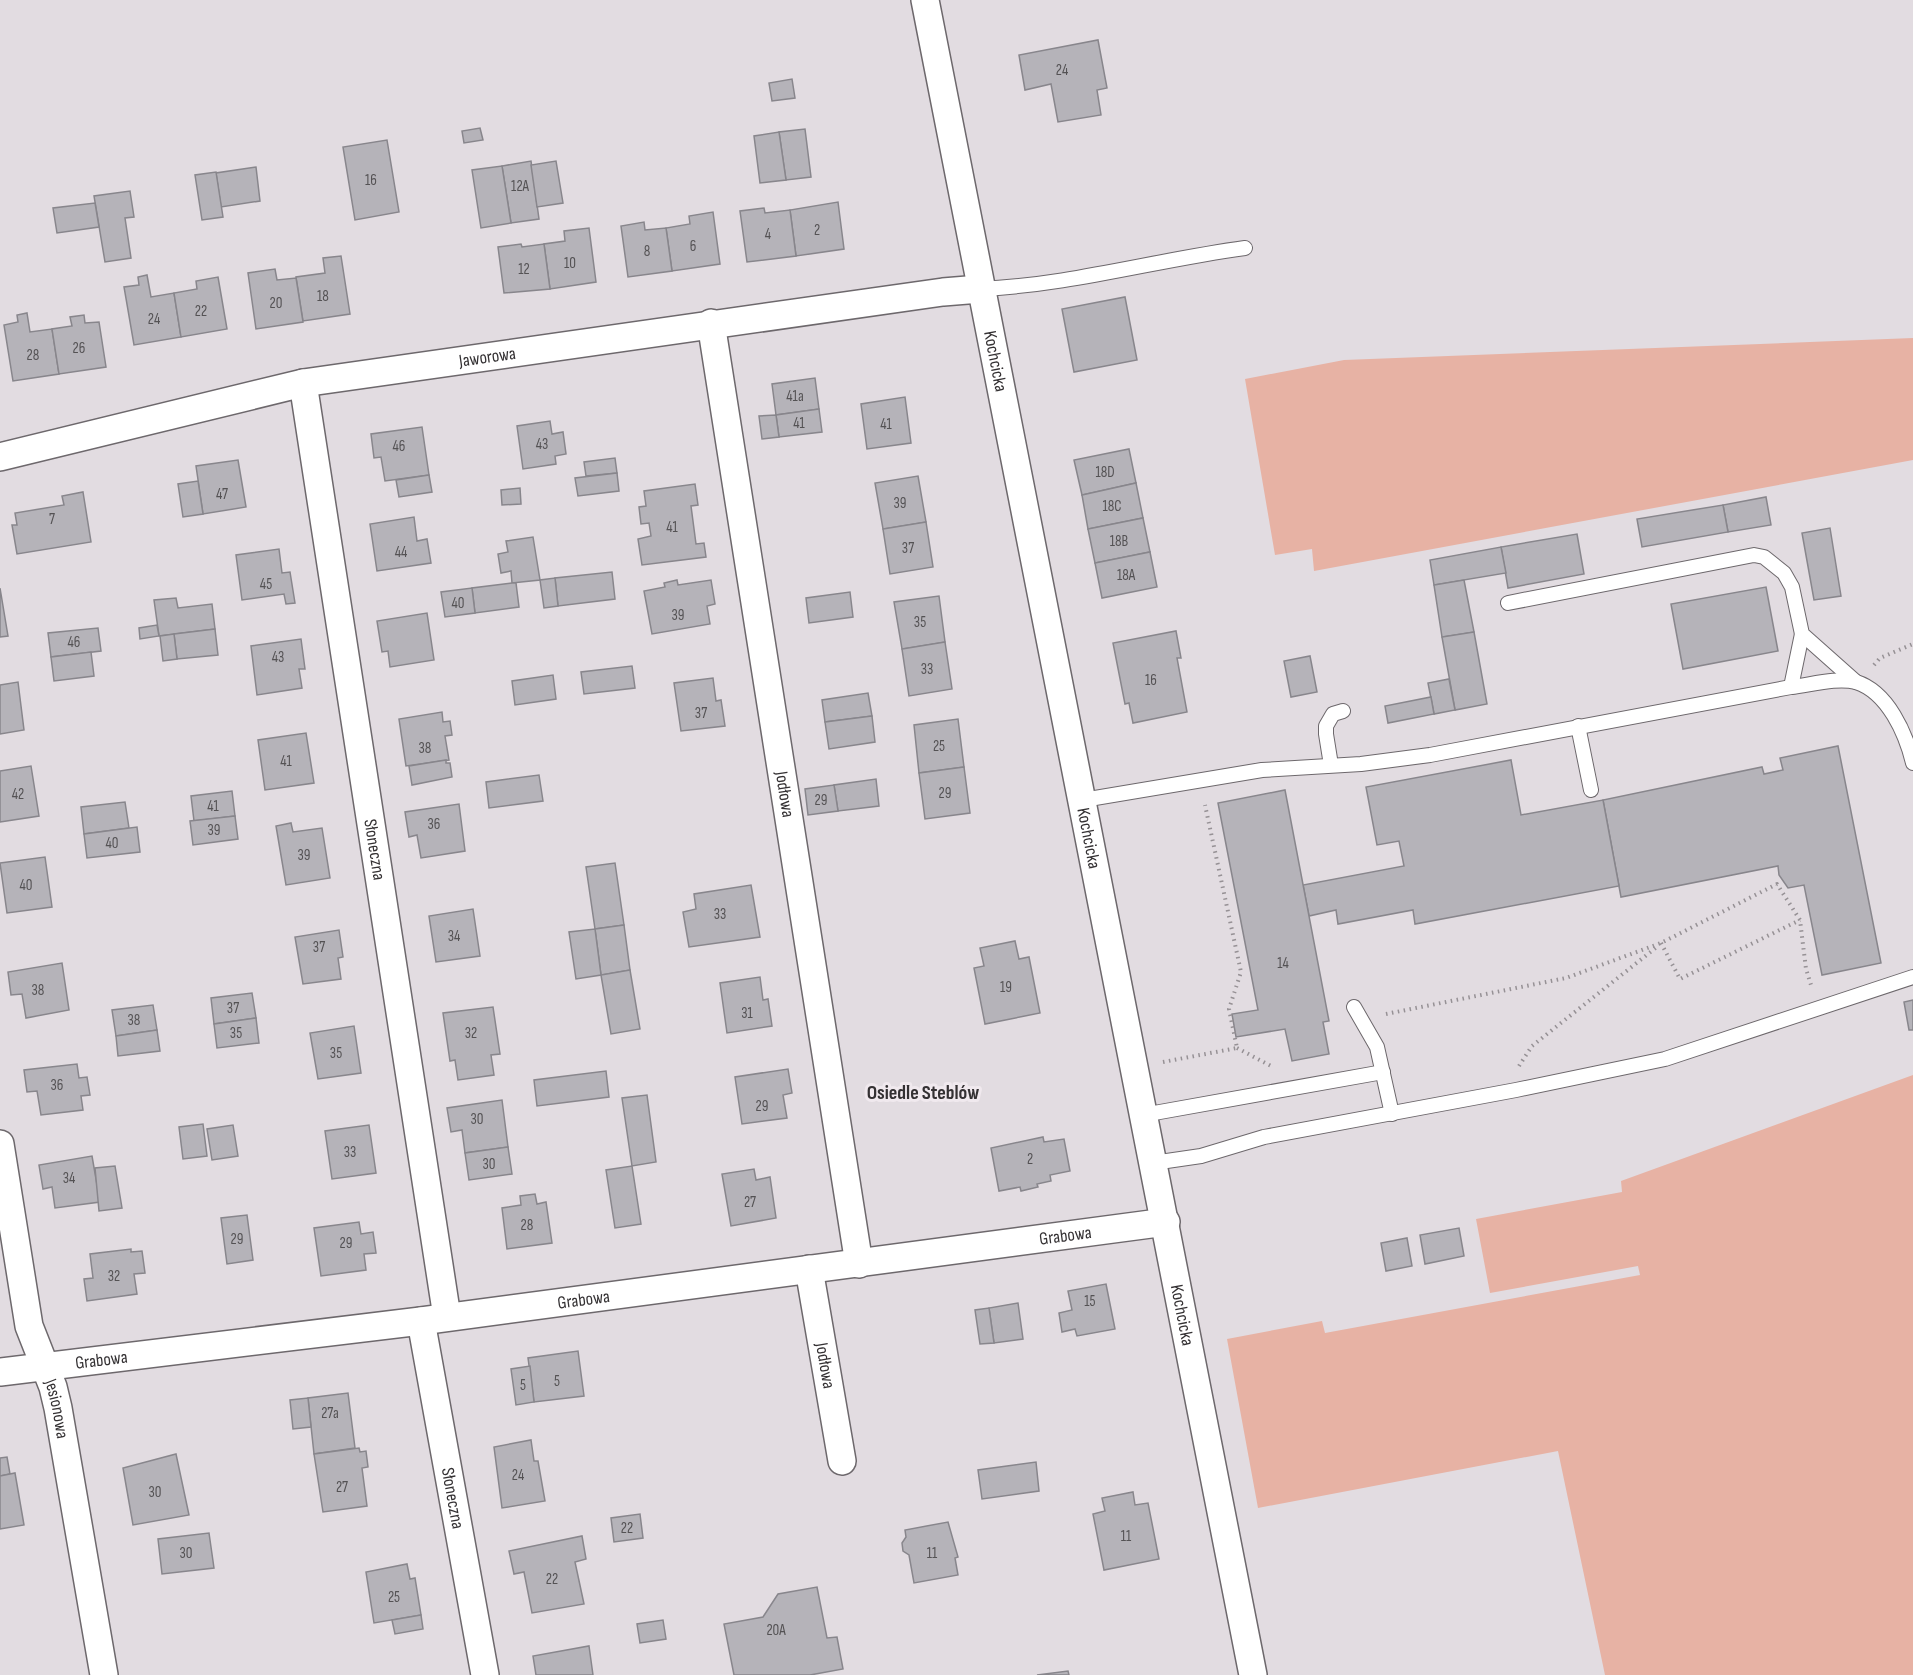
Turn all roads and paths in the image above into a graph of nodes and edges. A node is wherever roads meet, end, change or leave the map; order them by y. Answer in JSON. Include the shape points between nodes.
{"nodes":[{"id":1,"x":925,"y":0,"type":"edge"},
{"id":2,"x":1245,"y":248,"type":"dead end"},
{"id":3,"x":980,"y":289,"type":"junction"},
{"id":4,"x":711,"y":323,"type":"junction"},
{"id":5,"x":303,"y":383,"type":"junction"},
{"id":6,"x":0,"y":457,"type":"edge"},
{"id":7,"x":1508,"y":603,"type":"dead end"},
{"id":8,"x":1802,"y":634,"type":"junction"},
{"id":9,"x":1913,"y":644,"type":"edge"},
{"id":10,"x":1858,"y":683,"type":"junction"},
{"id":11,"x":1791,"y":687,"type":"junction"},
{"id":12,"x":1343,"y":711,"type":"dead end"},
{"id":13,"x":1578,"y":726,"type":"junction"},
{"id":14,"x":1913,"y":763,"type":"edge"},
{"id":15,"x":1331,"y":765,"type":"junction"},
{"id":16,"x":1200,"y":780,"type":"junction"},
{"id":17,"x":1591,"y":790,"type":"dead end"},
{"id":18,"x":1083,"y":800,"type":"junction"},
{"id":19,"x":1800,"y":920,"type":"junction"},
{"id":20,"x":1661,"y":943,"type":"junction"},
{"id":21,"x":1913,"y":977,"type":"edge"},
{"id":22,"x":1819,"y":1008,"type":"junction"},
{"id":23,"x":1358,"y":1013,"type":"joint"},
{"id":24,"x":1134,"y":1067,"type":"junction"},
{"id":25,"x":1383,"y":1072,"type":"junction"},
{"id":26,"x":1516,"y":1090,"type":"junction"},
{"id":27,"x":1392,"y":1114,"type":"junction"},
{"id":28,"x":1143,"y":1115,"type":"junction"},
{"id":29,"x":0,"y":1144,"type":"edge"},
{"id":30,"x":1153,"y":1163,"type":"junction"},
{"id":31,"x":1166,"y":1222,"type":"junction"},
{"id":32,"x":859,"y":1264,"type":"junction"},
{"id":33,"x":809,"y":1269,"type":"junction"},
{"id":34,"x":434,"y":1319,"type":"junction"},
{"id":35,"x":45,"y":1366,"type":"junction"},
{"id":36,"x":0,"y":1372,"type":"edge"},
{"id":37,"x":842,"y":1461,"type":"dead end"},
{"id":38,"x":104,"y":1675,"type":"edge"},
{"id":39,"x":485,"y":1675,"type":"edge"},
{"id":40,"x":1253,"y":1675,"type":"edge"}],
"edges":[{"from":1,"to":3,"type":"street","name":"Kochcicka"},
{"from":2,"to":3,"type":"lane","via":[[1046,285]]},
{"from":3,"to":4,"type":"street","name":"Jaworowa"},
{"from":3,"to":18,"type":"street","name":"Kochcicka"},
{"from":4,"to":5,"type":"street","name":"Jaworowa"},
{"from":4,"to":32,"type":"street","name":"Jodłowa"},
{"from":5,"to":6,"type":"street","name":"Jaworowa"},
{"from":5,"to":34,"type":"street","name":"Słoneczna"},
{"from":7,"to":8,"type":"lane","via":[[1754,555],[1764,557],[1784,573],[1792,587]]},
{"from":8,"to":10,"type":"lane"},
{"from":8,"to":11,"type":"lane"},
{"from":9,"to":10,"type":"path","via":[[1880,658]]},
{"from":10,"to":11,"type":"lane","via":[[1836,681]]},
{"from":10,"to":14,"type":"lane","via":[[1892,713]]},
{"from":11,"to":13,"type":"lane"},
{"from":12,"to":15,"type":"lane","via":[[1333,714],[1326,726]]},
{"from":13,"to":15,"type":"lane","via":[[1430,754]]},
{"from":13,"to":17,"type":"lane"},
{"from":15,"to":16,"type":"lane"},
{"from":16,"to":18,"type":"lane"},
{"from":16,"to":24,"type":"path","via":[[1241,972],[1229,1008],[1237,1048]]},
{"from":18,"to":24,"type":"street","name":"Kochcicka"},
{"from":19,"to":20,"type":"path","via":[[1777,884]]},
{"from":19,"to":20,"type":"path","via":[[1680,978]]},
{"from":19,"to":22,"type":"path","via":[[1806,969]]},
{"from":20,"to":23,"type":"path","via":[[1566,978]]},
{"from":20,"to":26,"type":"path","via":[[1532,1046],[1518,1070]]},
{"from":21,"to":22,"type":"lane"},
{"from":22,"to":26,"type":"lane","via":[[1690,1052]]},
{"from":23,"to":25,"type":"lane","via":[[1377,1047]]},
{"from":24,"to":28,"type":"street","name":"Kochcicka"},
{"from":25,"to":27,"type":"lane"},
{"from":25,"to":28,"type":"lane"},
{"from":26,"to":27,"type":"lane"},
{"from":27,"to":30,"type":"lane","via":[[1264,1137],[1201,1156]]},
{"from":28,"to":30,"type":"street","name":"Kochcicka"},
{"from":29,"to":35,"type":"street","name":"Jesionowa","via":[[29,1326]]},
{"from":30,"to":31,"type":"street","name":"Kochcicka"},
{"from":31,"to":32,"type":"street","name":"Grabowa"},
{"from":31,"to":40,"type":"street","name":"Kochcicka"},
{"from":32,"to":33,"type":"street","name":"Grabowa"},
{"from":33,"to":34,"type":"street","name":"Grabowa"},
{"from":33,"to":37,"type":"street","name":"Jodłowa"},
{"from":34,"to":35,"type":"street","name":"Grabowa"},
{"from":34,"to":39,"type":"street","name":"Słoneczna"},
{"from":35,"to":36,"type":"street","name":"Grabowa"},
{"from":35,"to":38,"type":"street","name":"Jesionowa","via":[[58,1408]]}]}
